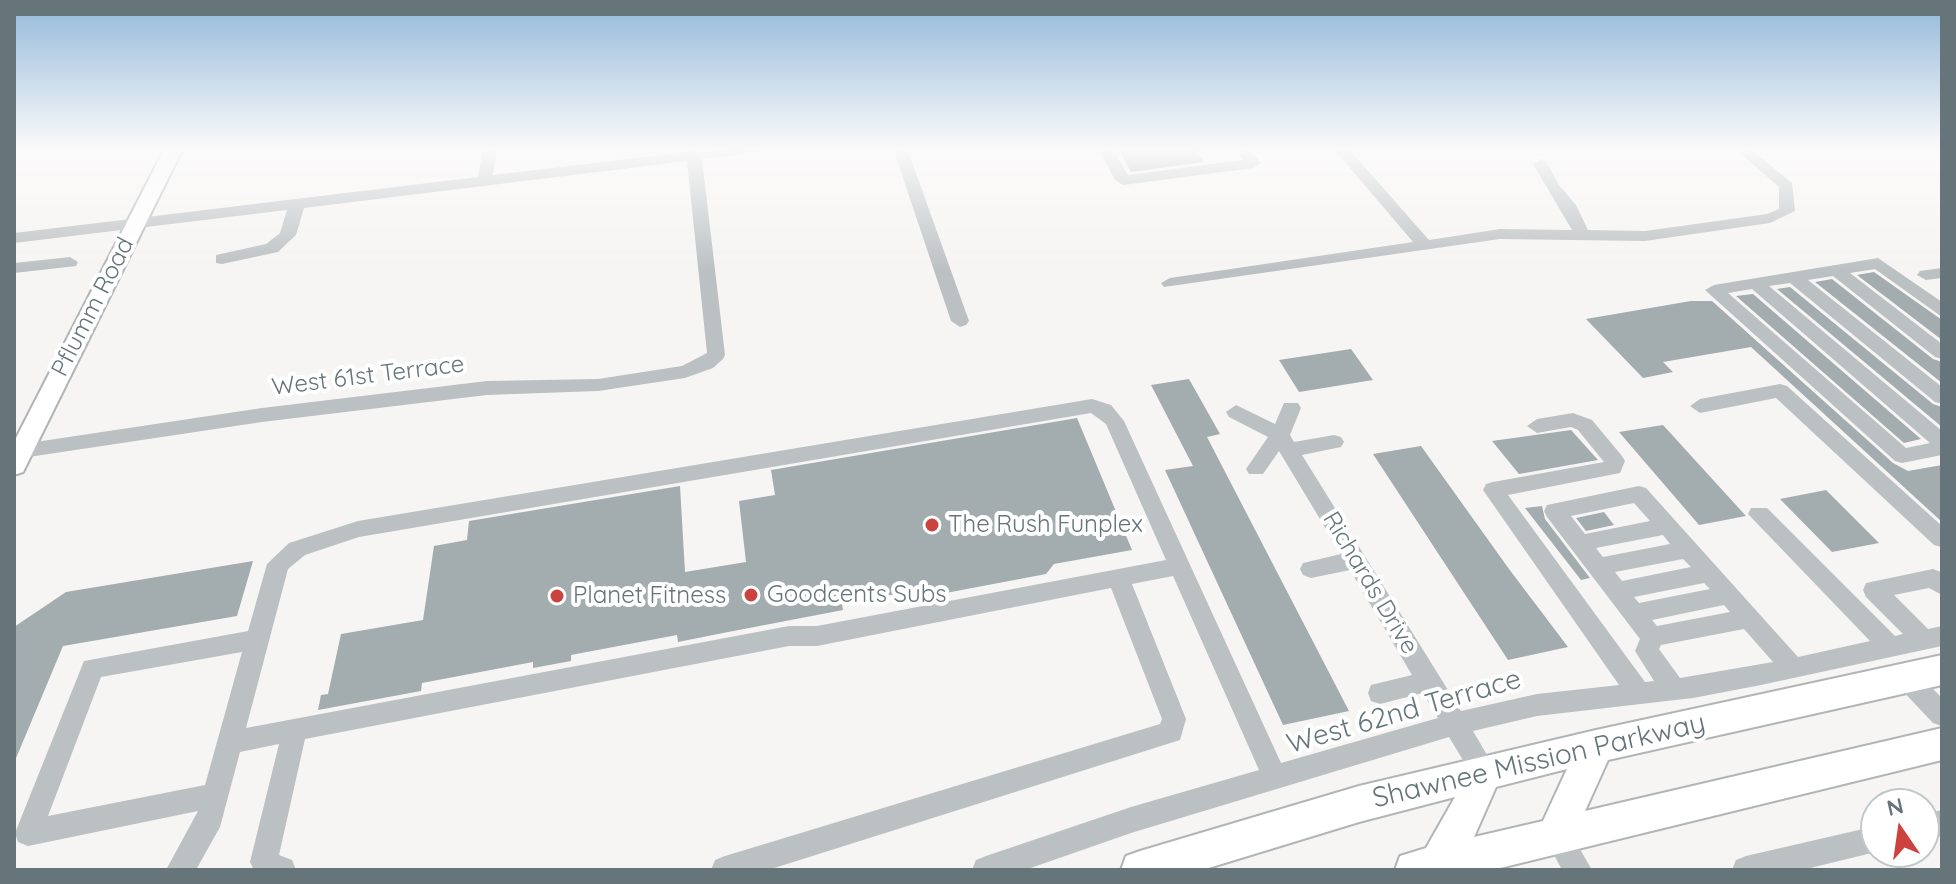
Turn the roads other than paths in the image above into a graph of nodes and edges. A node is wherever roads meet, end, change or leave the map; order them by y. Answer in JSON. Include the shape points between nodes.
{"nodes":[{"id":1,"x":153,"y":189,"type":"edge"},
{"id":2,"x":409,"y":189,"type":"edge"},
{"id":3,"x":698,"y":189,"type":"edge"},
{"id":4,"x":914,"y":189,"type":"edge"},
{"id":5,"x":1376,"y":189,"type":"edge"},
{"id":6,"x":1554,"y":189,"type":"edge"},
{"id":7,"x":1788,"y":189,"type":"edge"},
{"id":8,"x":297,"y":203,"type":"junction"},
{"id":9,"x":135,"y":223,"type":"junction"},
{"id":10,"x":1582,"y":235,"type":"junction"},
{"id":11,"x":14,"y":238,"type":"edge"},
{"id":12,"x":1425,"y":245,"type":"junction"},
{"id":13,"x":222,"y":259,"type":"dead end"},
{"id":14,"x":70,"y":262,"type":"dead end"},
{"id":15,"x":14,"y":268,"type":"edge"},
{"id":16,"x":1836,"y":270,"type":"junction"},
{"id":17,"x":1794,"y":277,"type":"junction"},
{"id":18,"x":1170,"y":283,"type":"dead end"},
{"id":19,"x":1755,"y":283,"type":"junction"},
{"id":20,"x":1942,"y":311,"type":"edge"},
{"id":21,"x":960,"y":321,"type":"dead end"},
{"id":22,"x":1942,"y":353,"type":"edge"},
{"id":23,"x":1942,"y":397,"type":"edge"},
{"id":24,"x":1700,"y":406,"type":"dead end"},
{"id":25,"x":1291,"y":408,"type":"dead end"},
{"id":26,"x":1236,"y":412,"type":"dead end"},
{"id":27,"x":1537,"y":426,"type":"dead end"},
{"id":28,"x":1285,"y":442,"type":"junction"},
{"id":29,"x":1334,"y":442,"type":"dead end"},
{"id":30,"x":1942,"y":445,"type":"edge"},
{"id":31,"x":18,"y":459,"type":"edge"},
{"id":32,"x":1256,"y":469,"type":"dead end"},
{"id":33,"x":1759,"y":514,"type":"dead end"},
{"id":34,"x":1668,"y":527,"type":"junction"},
{"id":35,"x":1942,"y":539,"type":"edge"},
{"id":36,"x":1581,"y":544,"type":"junction"},
{"id":37,"x":1356,"y":560,"type":"junction"},
{"id":38,"x":1179,"y":566,"type":"junction"},
{"id":39,"x":1311,"y":569,"type":"dead end"},
{"id":40,"x":1118,"y":578,"type":"junction"},
{"id":41,"x":1942,"y":586,"type":"edge"},
{"id":42,"x":1728,"y":595,"type":"junction"},
{"id":43,"x":1634,"y":614,"type":"junction"},
{"id":44,"x":1932,"y":638,"type":"edge"},
{"id":45,"x":258,"y":639,"type":"junction"},
{"id":46,"x":1898,"y":662,"type":"junction"},
{"id":47,"x":1793,"y":668,"type":"junction"},
{"id":48,"x":1942,"y":670,"type":"edge"},
{"id":49,"x":1429,"y":681,"type":"junction"},
{"id":50,"x":1674,"y":689,"type":"junction"},
{"id":51,"x":1380,"y":693,"type":"dead end"},
{"id":52,"x":1639,"y":693,"type":"junction"},
{"id":53,"x":1942,"y":715,"type":"edge"},
{"id":54,"x":1455,"y":724,"type":"junction"},
{"id":55,"x":295,"y":730,"type":"junction"},
{"id":56,"x":231,"y":742,"type":"junction"},
{"id":57,"x":1942,"y":744,"type":"edge"},
{"id":58,"x":1596,"y":746,"type":"junction"},
{"id":59,"x":1484,"y":772,"type":"junction"},
{"id":60,"x":1275,"y":778,"type":"junction"},
{"id":61,"x":217,"y":795,"type":"junction"},
{"id":62,"x":1556,"y":834,"type":"junction"},
{"id":63,"x":1860,"y":844,"type":"edge"},
{"id":64,"x":1788,"y":865,"type":"edge"},
{"id":65,"x":1426,"y":867,"type":"edge"},
{"id":66,"x":180,"y":870,"type":"edge"},
{"id":67,"x":282,"y":870,"type":"edge"},
{"id":68,"x":725,"y":870,"type":"edge"},
{"id":69,"x":986,"y":870,"type":"edge"},
{"id":70,"x":1140,"y":870,"type":"edge"},
{"id":71,"x":1578,"y":870,"type":"edge"},
{"id":72,"x":1746,"y":870,"type":"edge"}],
"edges":[{"from":1,"to":9,"type":"main road","name":"Pflumm Road"},
{"from":2,"to":8,"type":"street"},
{"from":3,"to":31,"type":"street","name":"West 61st Terrace","via":[[716,355],[706,364],[598,385],[487,388],[262,415]]},
{"from":4,"to":21,"type":"street"},
{"from":5,"to":12,"type":"street"},
{"from":6,"to":10,"type":"street"},
{"from":7,"to":10,"type":"street","via":[[1787,211],[1770,218],[1645,236]]},
{"from":8,"to":9,"type":"street"},
{"from":8,"to":13,"type":"street","via":[[288,235],[272,248]]},
{"from":9,"to":11,"type":"street"},
{"from":9,"to":31,"type":"main road","name":"Pflumm Road"},
{"from":10,"to":12,"type":"street","via":[[1500,234]]},
{"from":12,"to":18,"type":"street"},
{"from":14,"to":15,"type":"street"},
{"from":16,"to":17,"type":"street"},
{"from":16,"to":20,"type":"street","via":[[1878,263]]},
{"from":16,"to":22,"type":"street"},
{"from":17,"to":19,"type":"street"},
{"from":17,"to":23,"type":"street"},
{"from":19,"to":30,"type":"street"},
{"from":19,"to":30,"type":"street","via":[[1714,290],[1902,456]]},
{"from":24,"to":35,"type":"street","via":[[1780,391]]},
{"from":25,"to":28,"type":"street"},
{"from":26,"to":28,"type":"street"},
{"from":27,"to":52,"type":"street","via":[[1573,420],[1585,425],[1615,461],[1613,468],[1493,490]]},
{"from":28,"to":29,"type":"street"},
{"from":28,"to":32,"type":"street"},
{"from":28,"to":37,"type":"street","name":"Richards Drive"},
{"from":33,"to":46,"type":"street"},
{"from":34,"to":36,"type":"street"},
{"from":34,"to":36,"type":"street"},
{"from":34,"to":36,"type":"street","via":[[1639,494],[1555,511]]},
{"from":34,"to":42,"type":"street"},
{"from":36,"to":43,"type":"street"},
{"from":37,"to":39,"type":"street"},
{"from":37,"to":49,"type":"street","name":"Richards Drive"},
{"from":38,"to":40,"type":"street"},
{"from":38,"to":45,"type":"street","via":[[1114,421],[1092,406],[358,529],[297,549],[278,564]]},
{"from":38,"to":60,"type":"street"},
{"from":40,"to":55,"type":"street"},
{"from":40,"to":68,"type":"street","via":[[1174,719],[1171,732]]},
{"from":41,"to":44,"type":"street","via":[[1933,578],[1874,590]]},
{"from":42,"to":43,"type":"street"},
{"from":42,"to":43,"type":"street"},
{"from":42,"to":47,"type":"street"},
{"from":43,"to":50,"type":"street","via":[[1647,651]]},
{"from":44,"to":46,"type":"street","name":"West 62nd Terrace"},
{"from":45,"to":56,"type":"street"},
{"from":45,"to":61,"type":"street","via":[[92,668],[28,833]]},
{"from":46,"to":47,"type":"street","name":"West 62nd Terrace"},
{"from":46,"to":48,"type":"highway","name":"Shawnee Mission Parkway"},
{"from":46,"to":53,"type":"street"},
{"from":46,"to":58,"type":"highway","name":"Shawnee Mission Parkway"},
{"from":47,"to":50,"type":"street","name":"West 62nd Terrace"},
{"from":49,"to":51,"type":"street"},
{"from":49,"to":54,"type":"street","name":"Richards Drive"},
{"from":50,"to":52,"type":"street","name":"West 62nd Terrace"},
{"from":52,"to":54,"type":"street","name":"West 62nd Terrace","via":[[1537,705]]},
{"from":54,"to":59,"type":"street","name":"Richards Drive"},
{"from":54,"to":60,"type":"street","name":"West 62nd Terrace"},
{"from":55,"to":56,"type":"street"},
{"from":55,"to":67,"type":"street","via":[[264,862]]},
{"from":56,"to":61,"type":"street"},
{"from":57,"to":62,"type":"highway"},
{"from":58,"to":59,"type":"highway","name":"Shawnee Mission Parkway"},
{"from":58,"to":62,"type":"highway"},
{"from":59,"to":65,"type":"highway","via":[[1467,814]]},
{"from":59,"to":70,"type":"highway","name":"Shawnee Mission Parkway"},
{"from":60,"to":69,"type":"street","name":"West 62nd Terrace"},
{"from":61,"to":66,"type":"street","via":[[207,827]]},
{"from":62,"to":65,"type":"highway"},
{"from":62,"to":71,"type":"street"},
{"from":63,"to":64,"type":"street"},
{"from":64,"to":72,"type":"street"}]}
